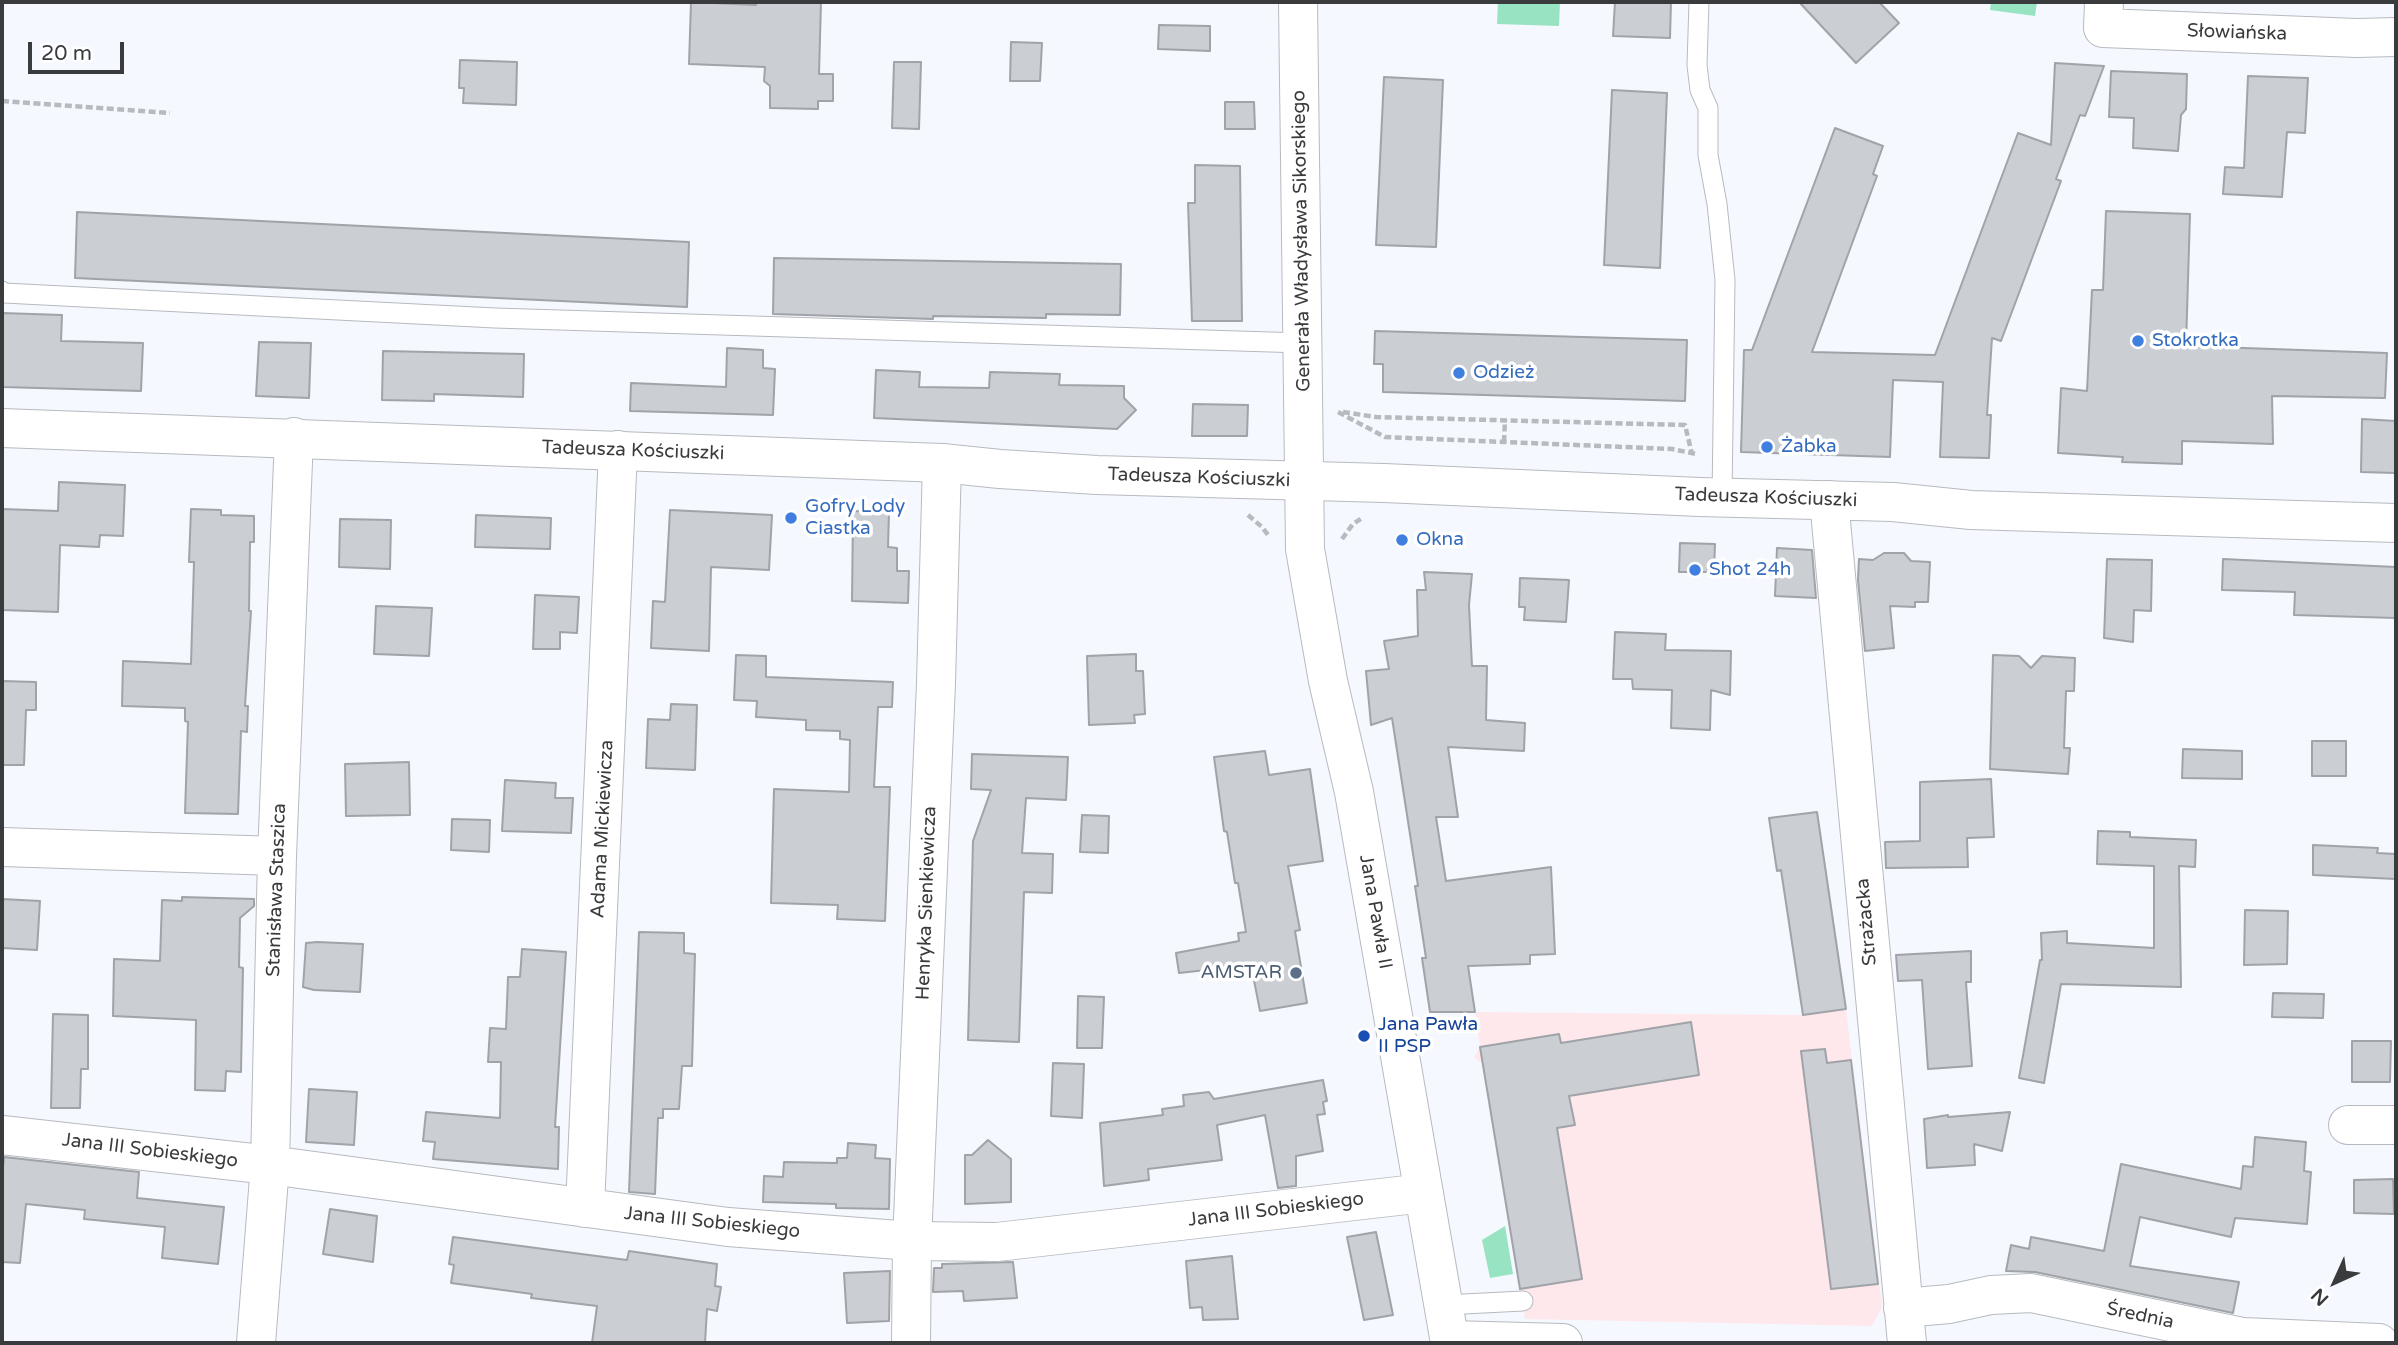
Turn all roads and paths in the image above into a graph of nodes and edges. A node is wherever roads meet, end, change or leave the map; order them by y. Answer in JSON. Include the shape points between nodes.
{"nodes":[{"id":1,"x":1298,"y":2,"type":"edge"},
{"id":2,"x":1699,"y":2,"type":"edge"},
{"id":3,"x":2104,"y":2,"type":"edge"},
{"id":4,"x":2396,"y":37,"type":"edge"},
{"id":5,"x":2,"y":101,"type":"edge"},
{"id":6,"x":170,"y":113,"type":"dead end"},
{"id":7,"x":2,"y":291,"type":"edge"},
{"id":8,"x":1303,"y":343,"type":"junction"},
{"id":9,"x":1338,"y":412,"type":"dead end"},
{"id":10,"x":1506,"y":420,"type":"junction"},
{"id":11,"x":2,"y":428,"type":"edge"},
{"id":12,"x":294,"y":437,"type":"junction"},
{"id":13,"x":1504,"y":442,"type":"dead end"},
{"id":14,"x":618,"y":450,"type":"junction"},
{"id":15,"x":1692,"y":454,"type":"dead end"},
{"id":16,"x":942,"y":463,"type":"junction"},
{"id":17,"x":1305,"y":481,"type":"junction"},
{"id":18,"x":1722,"y":498,"type":"junction"},
{"id":19,"x":1829,"y":500,"type":"junction"},
{"id":20,"x":2396,"y":523,"type":"edge"},
{"id":21,"x":2,"y":848,"type":"edge"},
{"id":22,"x":278,"y":856,"type":"junction"},
{"id":23,"x":2348,"y":1125,"type":"dead end"},
{"id":24,"x":2396,"y":1125,"type":"edge"},
{"id":25,"x":2,"y":1135,"type":"edge"},
{"id":26,"x":270,"y":1165,"type":"junction"},
{"id":27,"x":1424,"y":1193,"type":"junction"},
{"id":28,"x":585,"y":1208,"type":"junction"},
{"id":29,"x":912,"y":1241,"type":"junction"},
{"id":30,"x":1523,"y":1301,"type":"dead end"},
{"id":31,"x":1905,"y":1326,"type":"edge"},
{"id":32,"x":1448,"y":1330,"type":"edge"},
{"id":33,"x":256,"y":1343,"type":"edge"},
{"id":34,"x":911,"y":1343,"type":"edge"},
{"id":35,"x":1563,"y":1343,"type":"edge"},
{"id":36,"x":2379,"y":1343,"type":"edge"}],
"edges":[{"from":1,"to":8,"type":"street","name":"Generała Władysława Sikorskiego"},
{"from":2,"to":18,"type":"lane","via":[[1697,65],[1708,108],[1708,155],[1725,280]]},
{"from":3,"to":4,"type":"street","name":"Słowiańska","via":[[2103,28]]},
{"from":5,"to":6,"type":"path"},
{"from":7,"to":8,"type":"lane","via":[[495,318]]},
{"from":8,"to":17,"type":"street","name":"Generała Władysława Sikorskiego"},
{"from":9,"to":10,"type":"path"},
{"from":10,"to":13,"type":"path"},
{"from":10,"to":15,"type":"path","via":[[1685,425]]},
{"from":11,"to":12,"type":"street","name":"Tadeusza Kościuszki"},
{"from":12,"to":14,"type":"street","name":"Tadeusza Kościuszki"},
{"from":12,"to":22,"type":"street","name":"Stanisława Staszica"},
{"from":14,"to":16,"type":"street","name":"Tadeusza Kościuszki"},
{"from":14,"to":28,"type":"street","name":"Adama Mickiewicza"},
{"from":16,"to":17,"type":"street","name":"Tadeusza Kościuszki","via":[[1097,475]]},
{"from":16,"to":29,"type":"street","name":"Henryka Sienkiewicza"},
{"from":17,"to":18,"type":"street","name":"Tadeusza Kościuszki"},
{"from":17,"to":27,"type":"street","name":"Jana Pawła II","via":[[1304,549],[1354,792]]},
{"from":18,"to":19,"type":"street","name":"Tadeusza Kościuszki"},
{"from":19,"to":20,"type":"street","name":"Tadeusza Kościuszki","via":[[1971,510]]},
{"from":19,"to":31,"type":"street","name":"Strażacka"},
{"from":21,"to":22,"type":"street"},
{"from":22,"to":26,"type":"street","name":"Stanisława Staszica"},
{"from":23,"to":24,"type":"street"},
{"from":25,"to":26,"type":"street","name":"Jana III Sobieskiego"},
{"from":26,"to":28,"type":"street","name":"Jana III Sobieskiego"},
{"from":26,"to":33,"type":"street","name":"Stanisława Staszica"},
{"from":27,"to":29,"type":"street","name":"Jana III Sobieskiego","via":[[996,1242]]},
{"from":27,"to":32,"type":"street","name":"Jana Pawła II"},
{"from":28,"to":29,"type":"street","name":"Jana III Sobieskiego","via":[[728,1227]]},
{"from":29,"to":34,"type":"street","name":"Henryka Sienkiewicza"},
{"from":30,"to":32,"type":"lane"},
{"from":31,"to":36,"type":"street","name":"Średnia","via":[[1949,1304],[2031,1293],[2243,1337]]},
{"from":32,"to":35,"type":"street"}]}
